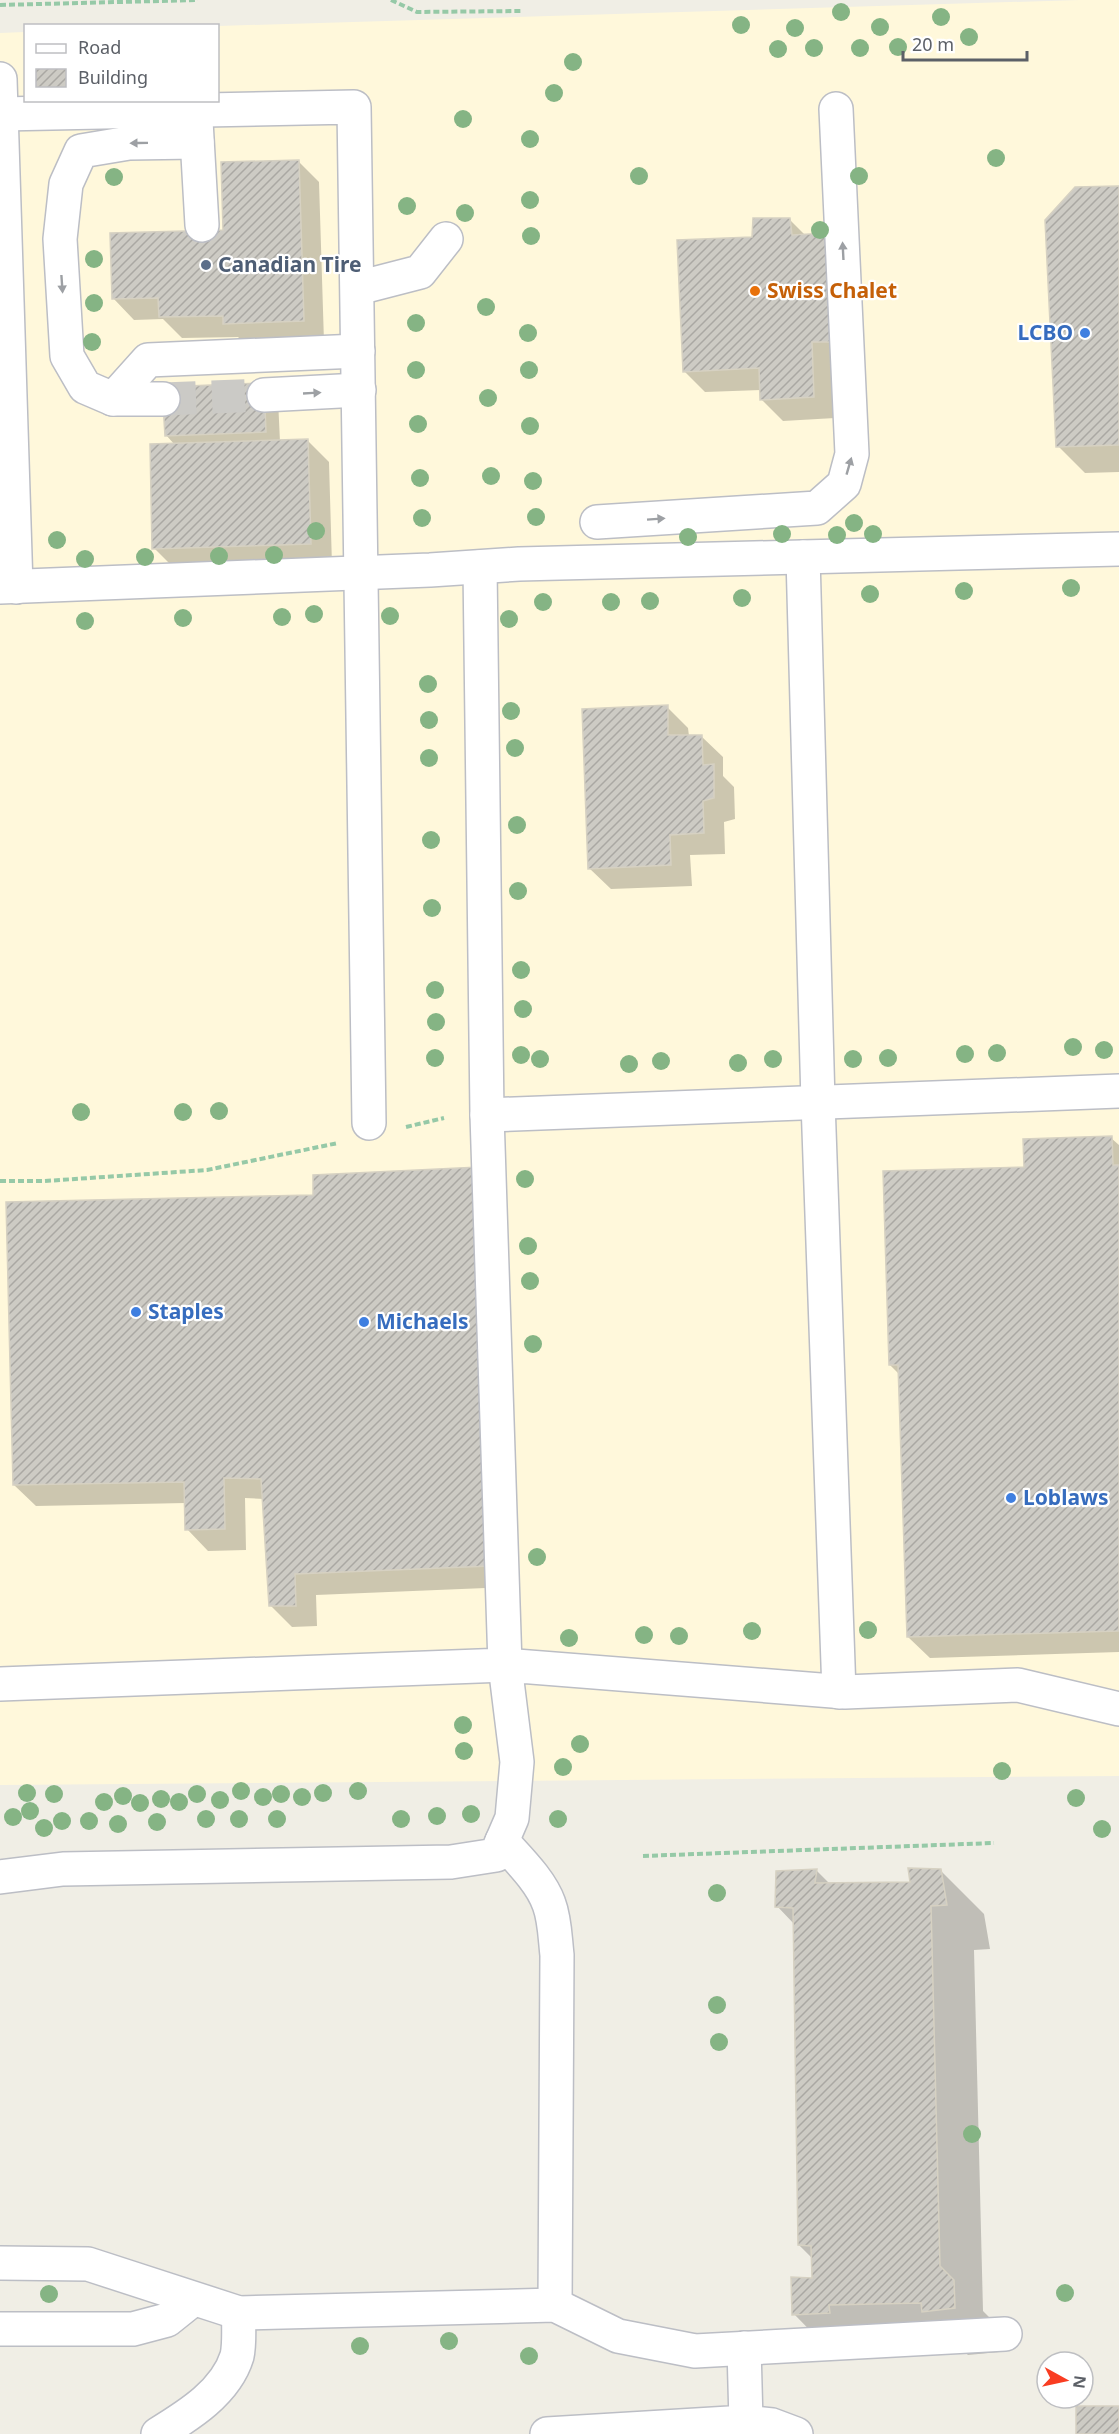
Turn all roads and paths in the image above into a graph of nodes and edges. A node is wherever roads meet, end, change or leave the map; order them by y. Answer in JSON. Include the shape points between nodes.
{"nodes":[{"id":1,"x":198,"y":0,"type":"edge"},
{"id":2,"x":391,"y":0,"type":"edge"},
{"id":3,"x":0,"y":6,"type":"edge"},
{"id":4,"x":521,"y":11,"type":"dead end"},
{"id":5,"x":0,"y":78,"type":"edge"},
{"id":6,"x":836,"y":109,"type":"dead end"},
{"id":7,"x":196,"y":110,"type":"junction"},
{"id":8,"x":1,"y":114,"type":"edge"},
{"id":9,"x":198,"y":142,"type":"junction"},
{"id":10,"x":1,"y":153,"type":"edge"},
{"id":11,"x":202,"y":225,"type":"dead end"},
{"id":12,"x":446,"y":239,"type":"dead end"},
{"id":13,"x":358,"y":288,"type":"junction"},
{"id":14,"x":358,"y":351,"type":"junction"},
{"id":15,"x":359,"y":390,"type":"junction"},
{"id":16,"x":264,"y":395,"type":"tunnel mouth"},
{"id":17,"x":113,"y":399,"type":"junction"},
{"id":18,"x":163,"y":399,"type":"tunnel mouth"},
{"id":19,"x":597,"y":522,"type":"dead end"},
{"id":20,"x":1119,"y":549,"type":"edge"},
{"id":21,"x":803,"y":557,"type":"junction"},
{"id":22,"x":480,"y":567,"type":"junction"},
{"id":23,"x":363,"y":573,"type":"junction"},
{"id":24,"x":8,"y":587,"type":"edge"},
{"id":25,"x":1119,"y":1091,"type":"edge"},
{"id":26,"x":818,"y":1102,"type":"junction"},
{"id":27,"x":487,"y":1115,"type":"junction"},
{"id":28,"x":444,"y":1118,"type":"dead end"},
{"id":29,"x":383,"y":1126,"type":"joint"},
{"id":30,"x":339,"y":1143,"type":"dead end"},
{"id":31,"x":0,"y":1181,"type":"edge"},
{"id":32,"x":505,"y":1665,"type":"junction"},
{"id":33,"x":0,"y":1684,"type":"edge"},
{"id":34,"x":839,"y":1692,"type":"junction"},
{"id":35,"x":1119,"y":1709,"type":"edge"},
{"id":36,"x":502,"y":1841,"type":"junction"},
{"id":37,"x":994,"y":1843,"type":"dead end"},
{"id":38,"x":643,"y":1856,"type":"dead end"},
{"id":39,"x":0,"y":1876,"type":"edge"},
{"id":40,"x":0,"y":2263,"type":"edge"},
{"id":41,"x":192,"y":2300,"type":"junction"},
{"id":42,"x":555,"y":2305,"type":"junction"},
{"id":43,"x":239,"y":2313,"type":"junction"},
{"id":44,"x":0,"y":2329,"type":"edge"},
{"id":45,"x":1005,"y":2334,"type":"dead end"},
{"id":46,"x":744,"y":2348,"type":"junction"},
{"id":47,"x":747,"y":2422,"type":"junction"},
{"id":48,"x":701,"y":2429,"type":"edge"},
{"id":49,"x":172,"y":2432,"type":"edge"},
{"id":50,"x":547,"y":2434,"type":"edge"},
{"id":51,"x":796,"y":2434,"type":"edge"}],
"edges":[{"from":1,"to":3,"type":"path"},
{"from":2,"to":4,"type":"path","via":[[417,12]]},
{"from":5,"to":8,"type":"lane"},
{"from":19,"to":6,"type":"lane","one_way":true,"via":[[817,508],[844,484],[852,454]]},
{"from":7,"to":8,"type":"lane"},
{"from":7,"to":9,"type":"lane"},
{"from":7,"to":13,"type":"lane","via":[[354,107]]},
{"from":8,"to":10,"type":"lane"},
{"from":9,"to":11,"type":"lane"},
{"from":9,"to":17,"type":"lane","one_way":true,"via":[[129,143],[81,151],[66,184],[60,239],[67,356],[85,387]]},
{"from":10,"to":24,"type":"lane"},
{"from":12,"to":13,"type":"lane","via":[[420,272]]},
{"from":13,"to":14,"type":"lane"},
{"from":14,"to":15,"type":"lane"},
{"from":14,"to":17,"type":"lane","via":[[148,360]]},
{"from":16,"to":15,"type":"lane","one_way":true},
{"from":15,"to":23,"type":"lane"},
{"from":17,"to":18,"type":"lane"},
{"from":20,"to":21,"type":"lane"},
{"from":21,"to":22,"type":"lane"},
{"from":21,"to":26,"type":"lane"},
{"from":22,"to":23,"type":"lane"},
{"from":22,"to":27,"type":"lane"},
{"from":23,"to":24,"type":"lane"},
{"from":23,"to":29,"type":"lane"},
{"from":25,"to":26,"type":"lane"},
{"from":26,"to":27,"type":"lane"},
{"from":26,"to":34,"type":"lane"},
{"from":27,"to":32,"type":"lane"},
{"from":28,"to":29,"type":"path"},
{"from":30,"to":31,"type":"path","via":[[207,1170]]},
{"from":32,"to":33,"type":"lane"},
{"from":32,"to":34,"type":"lane"},
{"from":32,"to":36,"type":"lane","via":[[517,1762],[512,1818]]},
{"from":34,"to":35,"type":"lane","via":[[1018,1685]]},
{"from":36,"to":39,"type":"lane","via":[[496,1855],[451,1862],[63,1869]]},
{"from":36,"to":42,"type":"lane","via":[[549,1902],[554,1925]]},
{"from":37,"to":38,"type":"path"},
{"from":40,"to":41,"type":"lane","via":[[88,2264]]},
{"from":41,"to":43,"type":"lane"},
{"from":41,"to":44,"type":"lane","via":[[167,2320],[133,2329]]},
{"from":42,"to":43,"type":"lane"},
{"from":42,"to":46,"type":"lane","via":[[618,2336],[695,2350]]},
{"from":43,"to":49,"type":"lane","via":[[237,2355],[225,2383]]},
{"from":45,"to":46,"type":"lane"},
{"from":46,"to":47,"type":"lane"},
{"from":47,"to":48,"type":"lane"},
{"from":47,"to":51,"type":"lane","via":[[772,2425]]},
{"from":48,"to":50,"type":"lane"}]}
